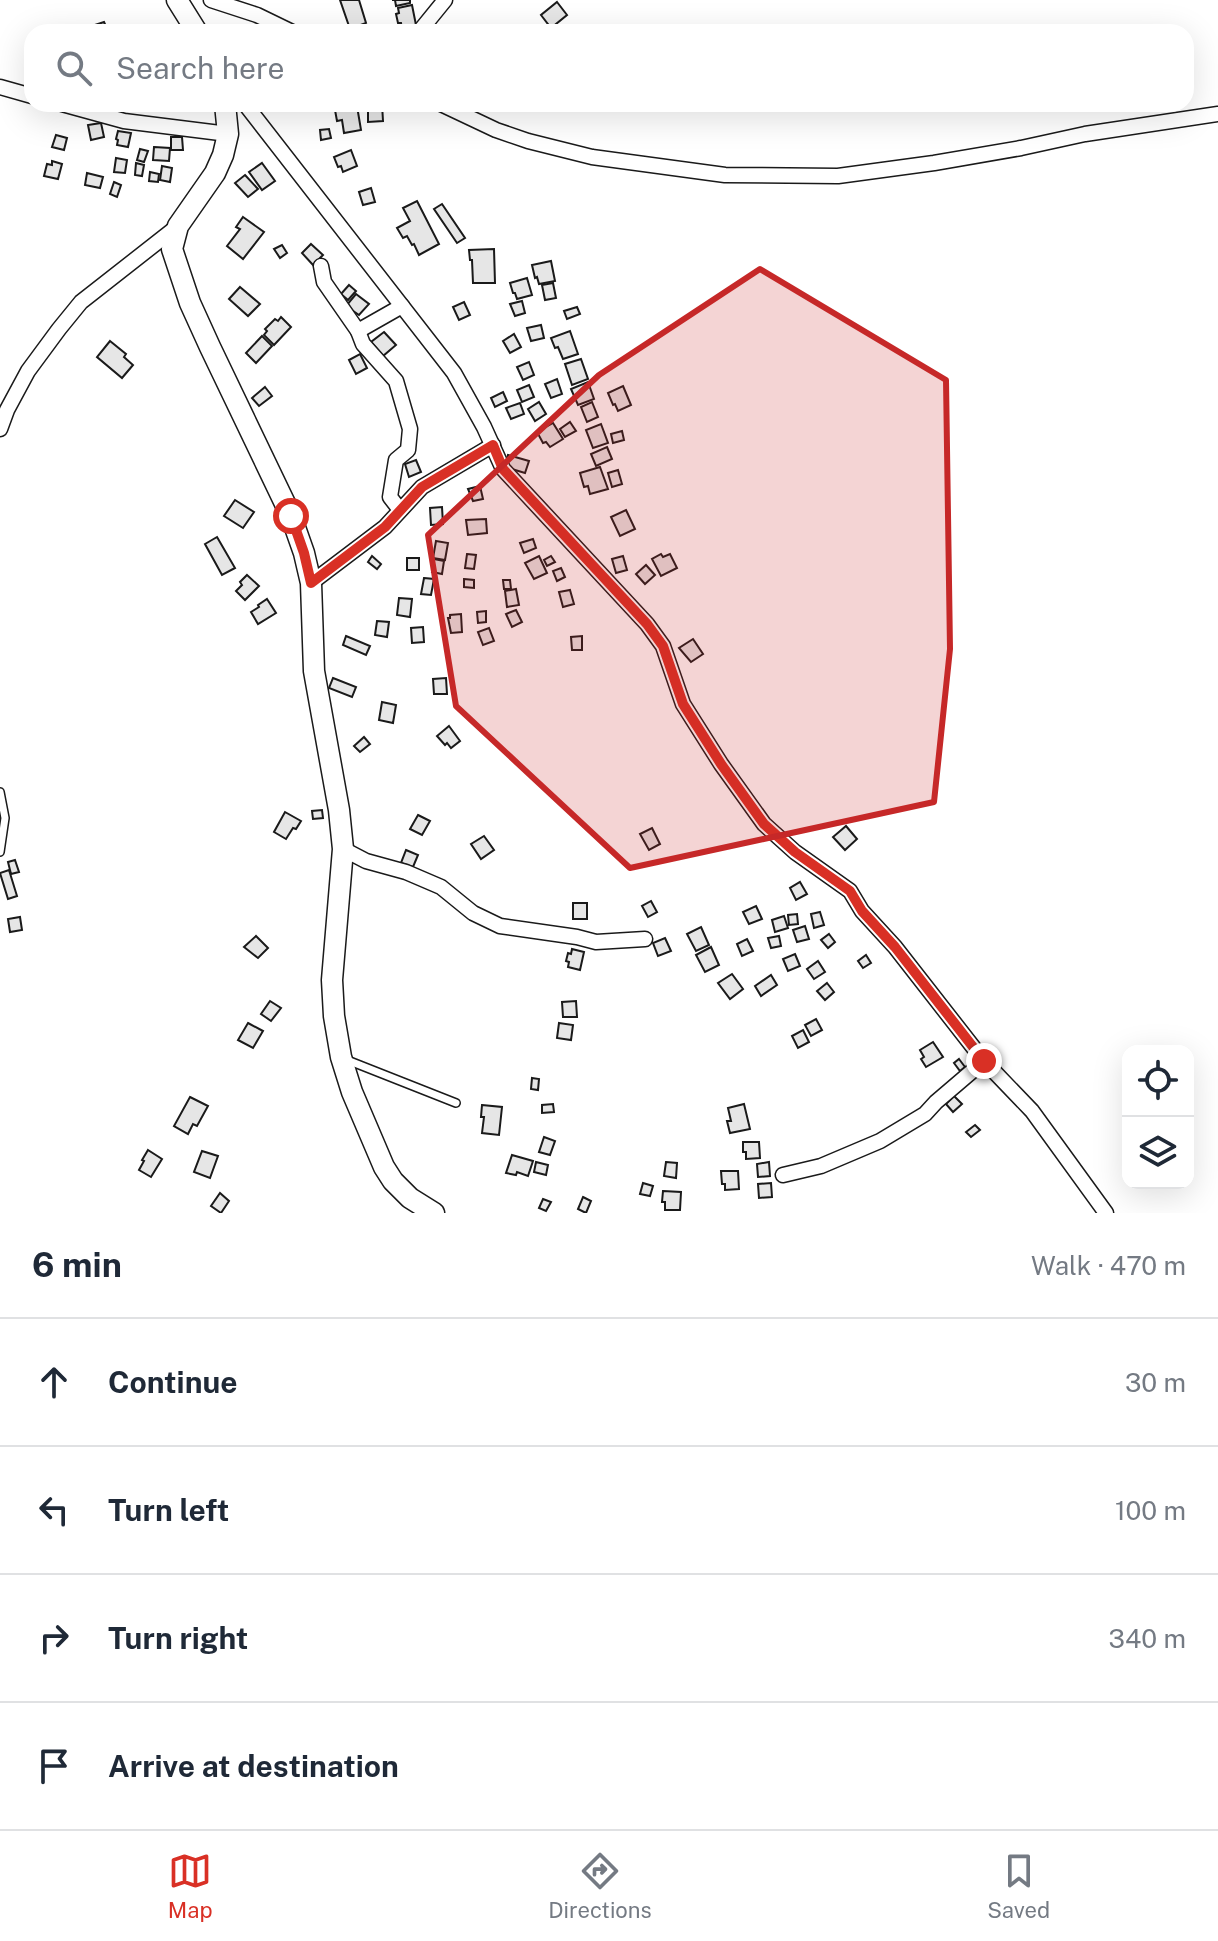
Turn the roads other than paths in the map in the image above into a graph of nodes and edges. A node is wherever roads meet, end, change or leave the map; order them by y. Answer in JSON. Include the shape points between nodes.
{"nodes":[{"id":1,"x":177,"y":0,"type":"edge"},
{"id":2,"x":211,"y":0,"type":"edge"},
{"id":3,"x":445,"y":0,"type":"edge"},
{"id":4,"x":192,"y":24,"type":"edge"},
{"id":5,"x":276,"y":24,"type":"edge"},
{"id":6,"x":426,"y":24,"type":"edge"},
{"id":7,"x":0,"y":87,"type":"edge"},
{"id":8,"x":24,"y":94,"type":"edge"},
{"id":9,"x":91,"y":112,"type":"edge"},
{"id":10,"x":226,"y":112,"type":"edge"},
{"id":11,"x":251,"y":112,"type":"edge"},
{"id":12,"x":458,"y":112,"type":"edge"},
{"id":13,"x":1218,"y":114,"type":"edge"},
{"id":14,"x":228,"y":134,"type":"junction"},
{"id":15,"x":178,"y":226,"type":"junction"},
{"id":16,"x":321,"y":266,"type":"dead end"},
{"id":17,"x":402,"y":306,"type":"junction"},
{"id":18,"x":358,"y":331,"type":"junction"},
{"id":19,"x":0,"y":429,"type":"edge"},
{"id":20,"x":493,"y":445,"type":"junction"},
{"id":21,"x":400,"y":510,"type":"junction"},
{"id":22,"x":311,"y":583,"type":"junction"},
{"id":23,"x":0,"y":792,"type":"edge"},
{"id":24,"x":343,"y":849,"type":"junction"},
{"id":25,"x":0,"y":852,"type":"edge"},
{"id":26,"x":645,"y":939,"type":"dead end"},
{"id":27,"x":341,"y":1057,"type":"junction"},
{"id":28,"x":984,"y":1061,"type":"junction"},
{"id":29,"x":456,"y":1103,"type":"dead end"},
{"id":30,"x":783,"y":1175,"type":"dead end"},
{"id":31,"x":434,"y":1213,"type":"edge"},
{"id":32,"x":1106,"y":1213,"type":"edge"}],
"edges":[{"from":1,"to":4,"type":"street"},
{"from":2,"to":5,"type":"street"},
{"from":3,"to":6,"type":"street"},
{"from":7,"to":8,"type":"street"},
{"from":9,"to":14,"type":"street"},
{"from":10,"to":14,"type":"street"},
{"from":11,"to":17,"type":"street"},
{"from":12,"to":13,"type":"street","via":[[496,130],[579,154],[725,175],[838,176]]},
{"from":14,"to":15,"type":"street","via":[[215,173]]},
{"from":15,"to":19,"type":"street","via":[[81,302],[28,371]]},
{"from":15,"to":22,"type":"street","via":[[172,249],[190,303],[291,516]]},
{"from":16,"to":18,"type":"street","via":[[324,282]]},
{"from":17,"to":18,"type":"street"},
{"from":17,"to":20,"type":"street","via":[[454,373]]},
{"from":18,"to":21,"type":"street","via":[[396,381],[410,429],[408,450],[396,460],[390,497]]},
{"from":20,"to":21,"type":"street","via":[[422,487]]},
{"from":20,"to":28,"type":"street","via":[[503,469],[663,646],[683,704],[764,824],[850,891]]},
{"from":21,"to":22,"type":"street"},
{"from":22,"to":24,"type":"street","via":[[314,671]]},
{"from":23,"to":25,"type":"lane","via":[[5,818]]},
{"from":24,"to":26,"type":"street","via":[[441,887],[473,913],[500,926],[596,942]]},
{"from":24,"to":27,"type":"street","via":[[332,980]]},
{"from":27,"to":29,"type":"lane"},
{"from":27,"to":31,"type":"street","via":[[384,1167],[410,1198]]},
{"from":28,"to":30,"type":"street","via":[[925,1114],[880,1141],[821,1166]]},
{"from":28,"to":32,"type":"street","via":[[1032,1111]]}]}
